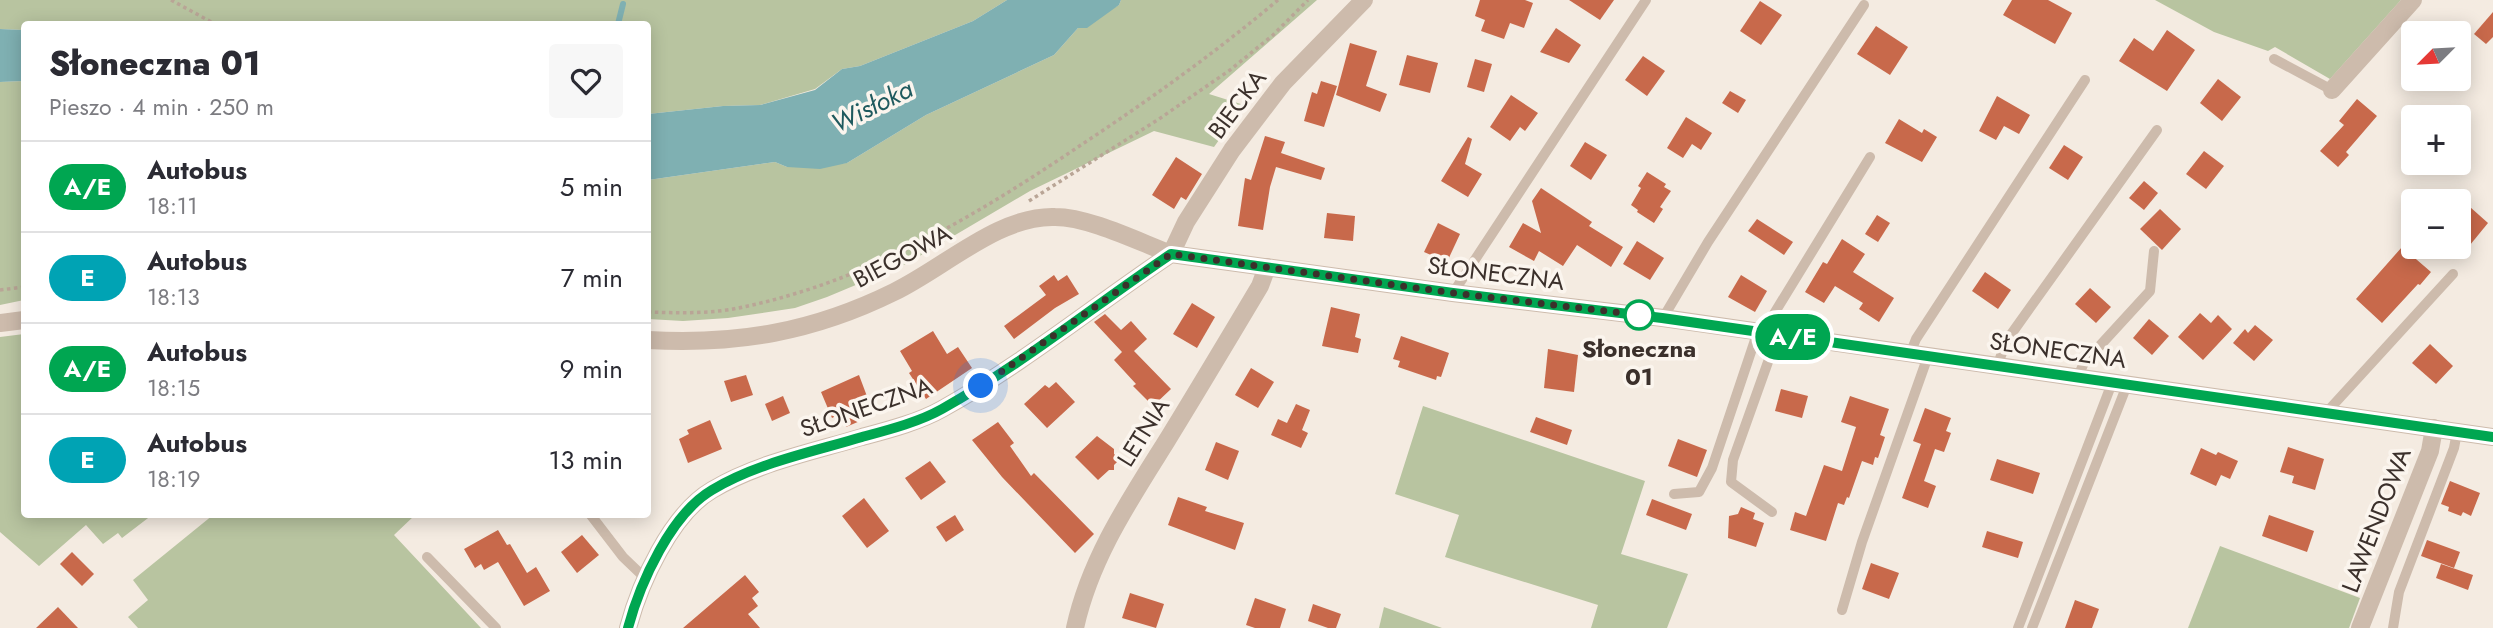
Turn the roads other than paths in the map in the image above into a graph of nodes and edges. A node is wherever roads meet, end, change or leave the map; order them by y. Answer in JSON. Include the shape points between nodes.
{"nodes":[{"id":1,"x":1364,"y":0,"type":"edge"},
{"id":2,"x":1646,"y":0,"type":"edge"},
{"id":3,"x":2413,"y":0,"type":"edge"},
{"id":4,"x":1864,"y":5,"type":"dead end"},
{"id":5,"x":2274,"y":59,"type":"dead end"},
{"id":6,"x":2085,"y":80,"type":"dead end"},
{"id":7,"x":2332,"y":90,"type":"joint"},
{"id":8,"x":2157,"y":130,"type":"dead end"},
{"id":9,"x":1870,"y":157,"type":"dead end"},
{"id":10,"x":2154,"y":251,"type":"dead end"},
{"id":11,"x":1171,"y":254,"type":"junction"},
{"id":12,"x":1267,"y":267,"type":"junction"},
{"id":13,"x":2454,"y":274,"type":"dead end"},
{"id":14,"x":1453,"y":293,"type":"junction"},
{"id":15,"x":1662,"y":318,"type":"junction"},
{"id":16,"x":21,"y":320,"type":"edge"},
{"id":17,"x":0,"y":323,"type":"edge"},
{"id":18,"x":1768,"y":333,"type":"junction"},
{"id":19,"x":651,"y":340,"type":"edge"},
{"id":20,"x":1910,"y":354,"type":"junction"},
{"id":21,"x":1928,"y":356,"type":"junction"},
{"id":22,"x":1997,"y":366,"type":"junction"},
{"id":23,"x":2077,"y":378,"type":"junction"},
{"id":24,"x":2120,"y":384,"type":"junction"},
{"id":25,"x":2325,"y":414,"type":"junction"},
{"id":26,"x":2434,"y":428,"type":"junction"},
{"id":27,"x":2458,"y":432,"type":"junction"},
{"id":28,"x":2493,"y":437,"type":"edge"},
{"id":29,"x":1674,"y":494,"type":"dead end"},
{"id":30,"x":1772,"y":512,"type":"dead end"},
{"id":31,"x":593,"y":518,"type":"edge"},
{"id":32,"x":426,"y":557,"type":"dead end"},
{"id":33,"x":646,"y":579,"type":"junction"},
{"id":34,"x":1842,"y":610,"type":"dead end"},
{"id":35,"x":496,"y":628,"type":"edge"},
{"id":36,"x":628,"y":628,"type":"edge"},
{"id":37,"x":1074,"y":628,"type":"edge"},
{"id":38,"x":2018,"y":628,"type":"edge"},
{"id":39,"x":2032,"y":628,"type":"edge"},
{"id":40,"x":2360,"y":628,"type":"edge"},
{"id":41,"x":2393,"y":628,"type":"edge"}],
"edges":[{"from":1,"to":11,"type":"street","name":"BIECKA","via":[[1283,83],[1232,150],[1185,222]]},
{"from":2,"to":14,"type":"lane"},
{"from":3,"to":7,"type":"street"},
{"from":4,"to":15,"type":"lane"},
{"from":5,"to":7,"type":"lane"},
{"from":6,"to":20,"type":"lane"},
{"from":8,"to":22,"type":"lane","via":[[2007,340]]},
{"from":9,"to":18,"type":"lane","via":[[1772,317]]},
{"from":10,"to":23,"type":"lane","via":[[2150,291],[2084,363]]},
{"from":11,"to":12,"type":"street","name":"SŁONECZNA"},
{"from":11,"to":19,"type":"street","name":"BIEGOWA","via":[[1075,219],[1024,220],[875,302],[814,324],[732,341]]},
{"from":11,"to":33,"type":"street","name":"SŁONECZNA","via":[[1002,373],[939,411],[756,468],[711,490],[690,507],[668,536]]},
{"from":12,"to":14,"type":"street","name":"SŁONECZNA"},
{"from":12,"to":37,"type":"street","name":"LETNIA","via":[[1260,286],[1121,514],[1082,595]]},
{"from":13,"to":25,"type":"lane"},
{"from":14,"to":15,"type":"street","name":"SŁONECZNA"},
{"from":15,"to":18,"type":"street","name":"SŁONECZNA"},
{"from":16,"to":17,"type":"street"},
{"from":18,"to":20,"type":"street","name":"SŁONECZNA"},
{"from":18,"to":29,"type":"lane","via":[[1699,492]]},
{"from":18,"to":30,"type":"lane","via":[[1731,482]]},
{"from":20,"to":21,"type":"street","name":"SŁONECZNA"},
{"from":21,"to":22,"type":"street","name":"SŁONECZNA"},
{"from":21,"to":34,"type":"lane"},
{"from":22,"to":23,"type":"street","name":"SŁONECZNA"},
{"from":23,"to":24,"type":"street","name":"SŁONECZNA"},
{"from":24,"to":25,"type":"street","name":"SŁONECZNA"},
{"from":24,"to":38,"type":"lane"},
{"from":24,"to":39,"type":"lane"},
{"from":25,"to":26,"type":"street","name":"SŁONECZNA"},
{"from":26,"to":27,"type":"street","name":"SŁONECZNA"},
{"from":26,"to":40,"type":"street","name":"LAWENDOWA","via":[[2430,450]]},
{"from":27,"to":28,"type":"street","name":"SŁONECZNA"},
{"from":27,"to":41,"type":"lane","via":[[2399,592]]},
{"from":31,"to":33,"type":"lane"},
{"from":32,"to":35,"type":"lane"},
{"from":33,"to":36,"type":"street","name":"SŁONECZNA"}]}
